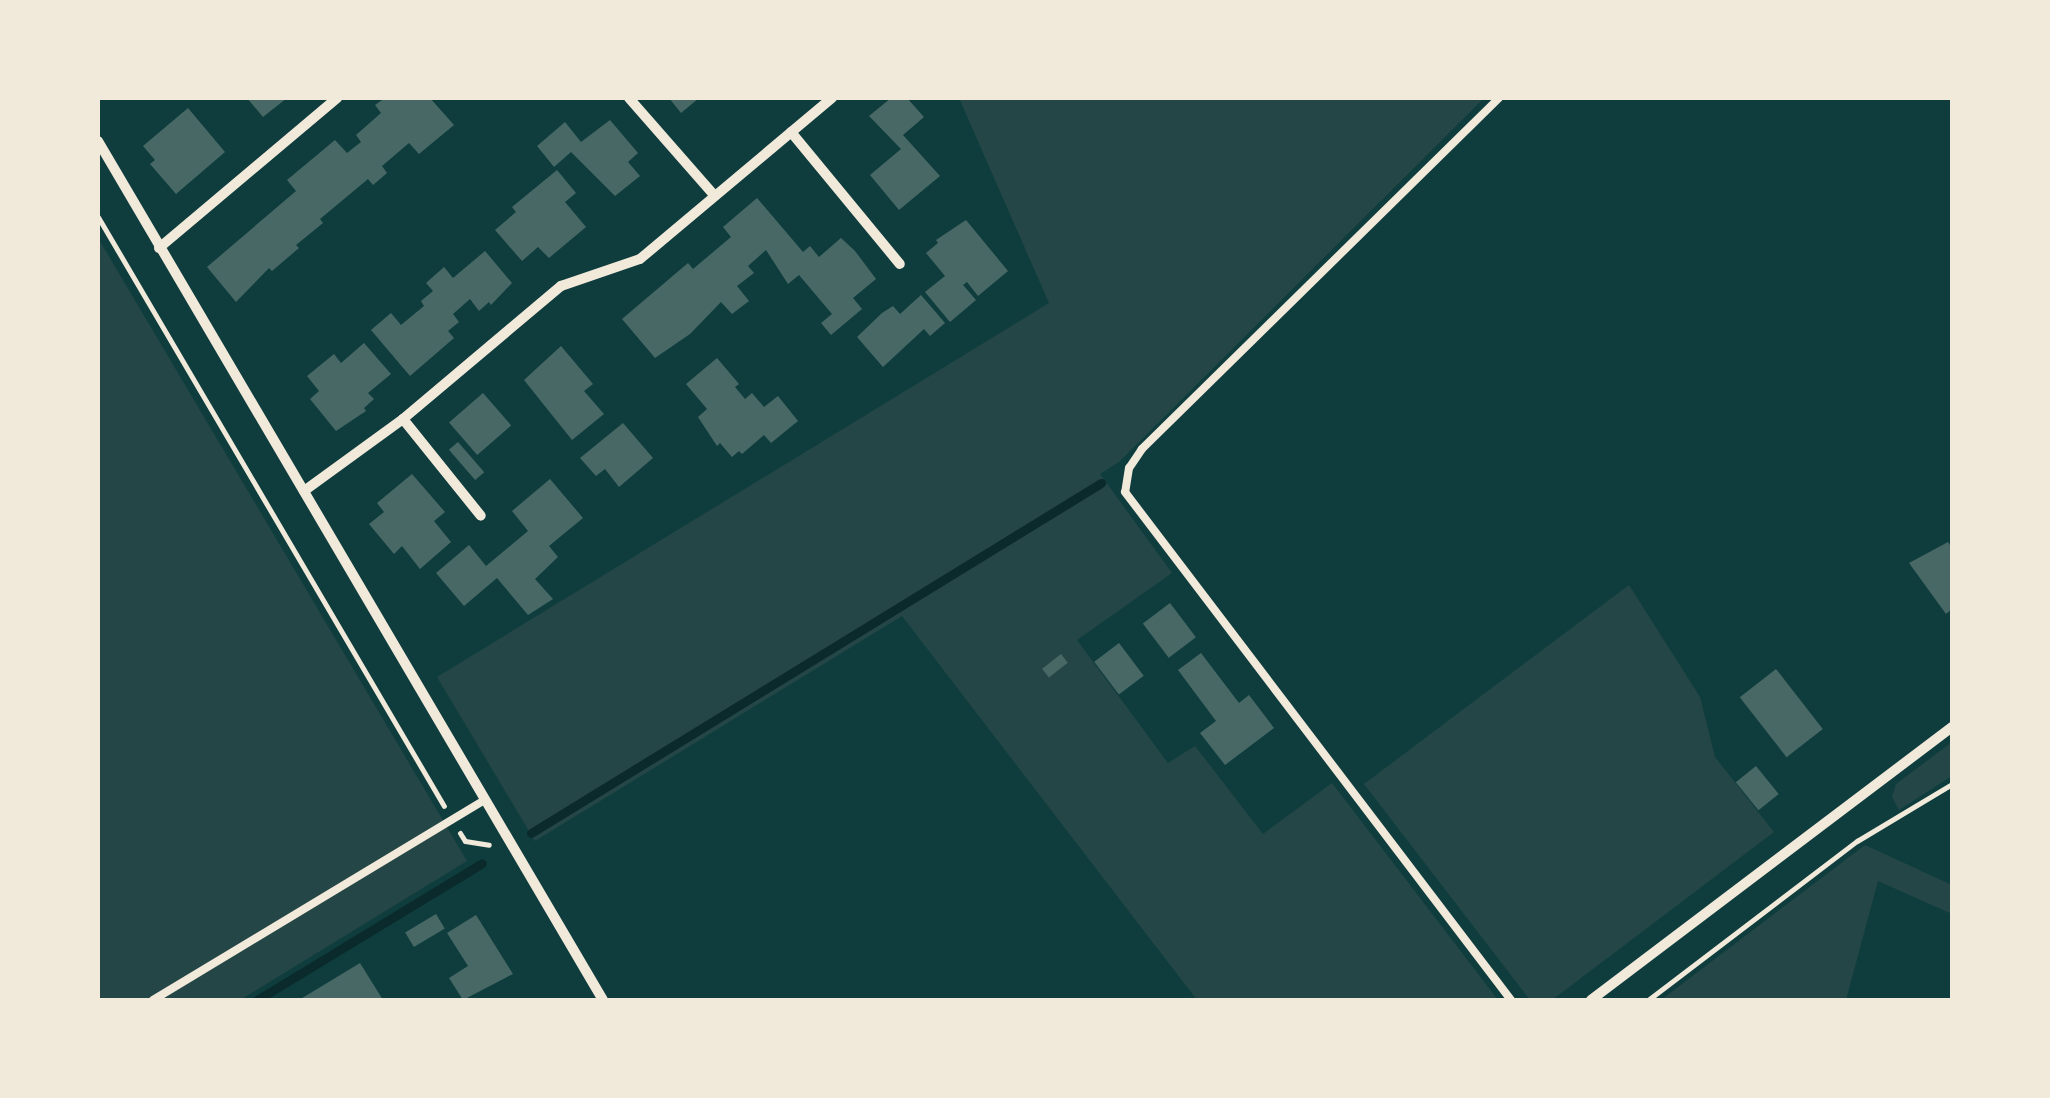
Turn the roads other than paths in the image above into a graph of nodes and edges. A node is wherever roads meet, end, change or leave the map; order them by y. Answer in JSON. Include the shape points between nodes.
{"nodes":[{"id":1,"x":337,"y":98,"type":"edge"},
{"id":2,"x":629,"y":98,"type":"edge"},
{"id":3,"x":832,"y":98,"type":"edge"},
{"id":4,"x":1500,"y":98,"type":"edge"},
{"id":5,"x":791,"y":132,"type":"junction"},
{"id":6,"x":98,"y":140,"type":"edge"},
{"id":7,"x":714,"y":194,"type":"junction"},
{"id":8,"x":160,"y":248,"type":"junction"},
{"id":9,"x":900,"y":264,"type":"dead end"},
{"id":10,"x":403,"y":419,"type":"junction"},
{"id":11,"x":304,"y":491,"type":"junction"},
{"id":12,"x":482,"y":516,"type":"dead end"},
{"id":13,"x":1952,"y":727,"type":"edge"},
{"id":14,"x":484,"y":800,"type":"junction"},
{"id":15,"x":153,"y":1000,"type":"edge"},
{"id":16,"x":603,"y":1000,"type":"edge"},
{"id":17,"x":1512,"y":1000,"type":"edge"},
{"id":18,"x":1590,"y":1000,"type":"edge"}],
"edges":[{"from":1,"to":8,"type":"street"},
{"from":2,"to":7,"type":"street"},
{"from":3,"to":5,"type":"street"},
{"from":4,"to":17,"type":"lane","via":[[1142,450],[1128,468],[1125,492]]},
{"from":5,"to":7,"type":"street"},
{"from":5,"to":9,"type":"street"},
{"from":6,"to":8,"type":"street"},
{"from":7,"to":10,"type":"street","via":[[640,259],[561,286]]},
{"from":8,"to":11,"type":"street"},
{"from":10,"to":11,"type":"street"},
{"from":10,"to":12,"type":"street"},
{"from":11,"to":14,"type":"street"},
{"from":13,"to":18,"type":"street"},
{"from":14,"to":15,"type":"lane"},
{"from":14,"to":16,"type":"street"}]}
